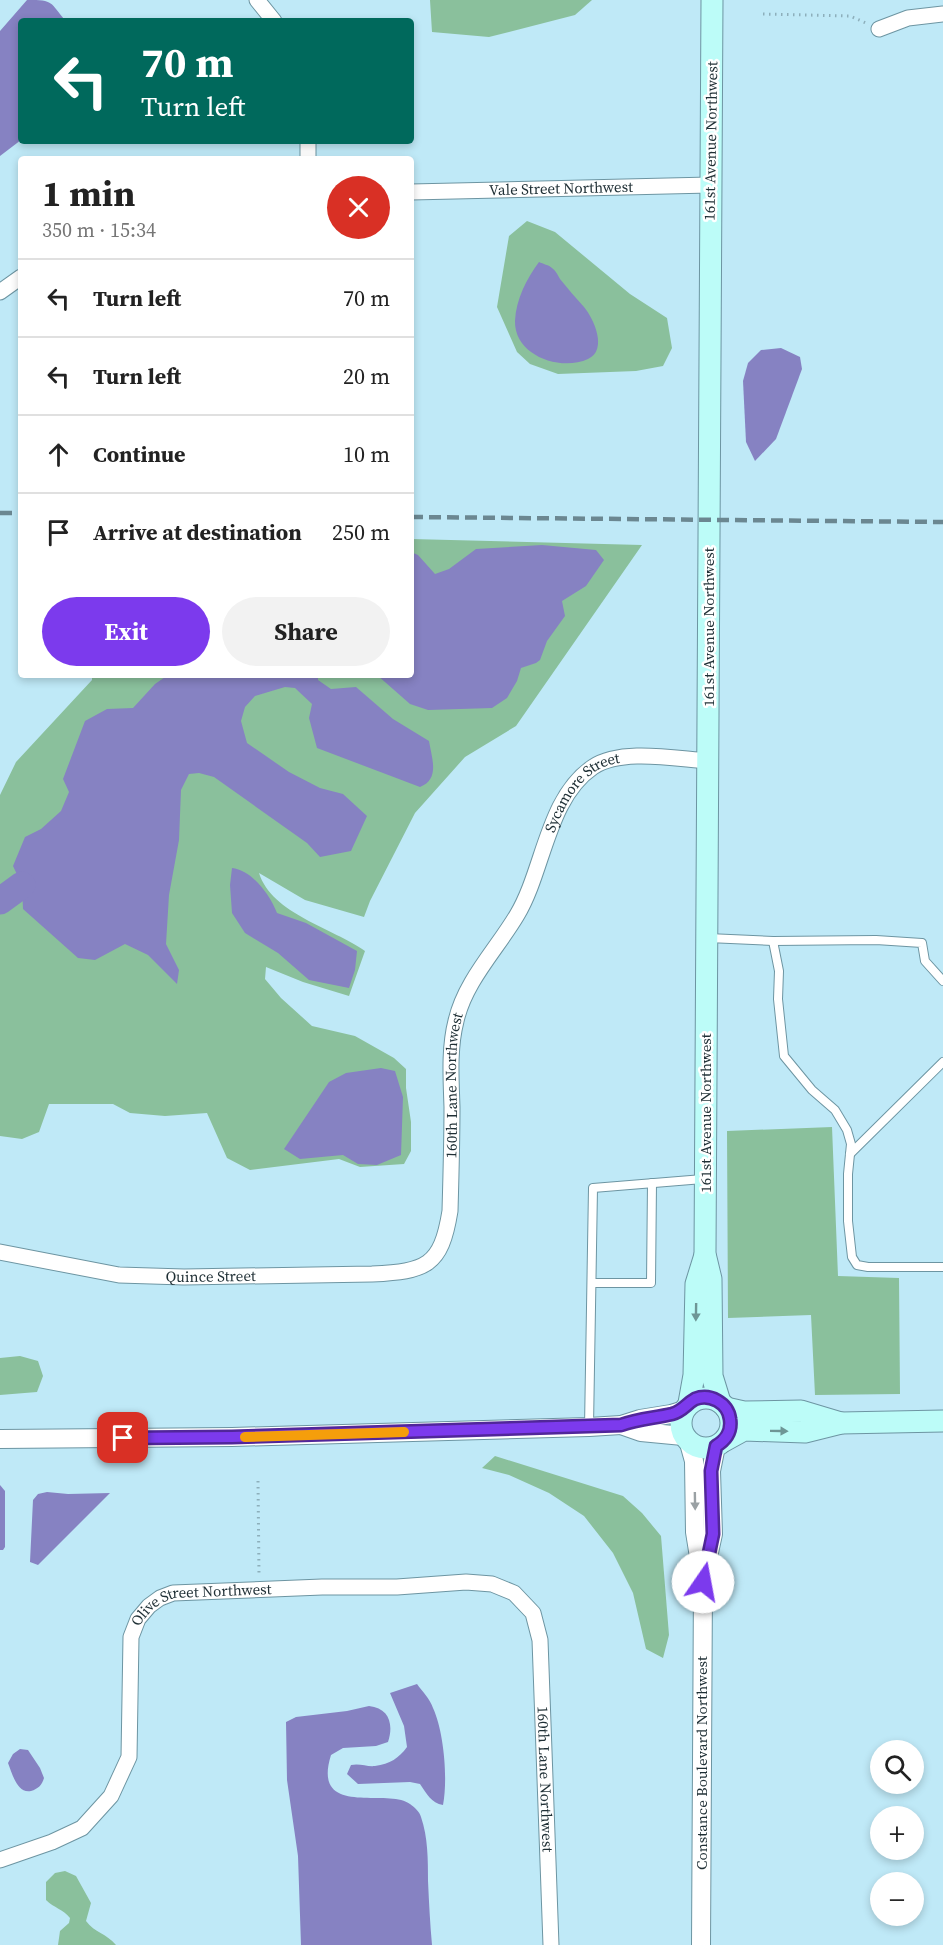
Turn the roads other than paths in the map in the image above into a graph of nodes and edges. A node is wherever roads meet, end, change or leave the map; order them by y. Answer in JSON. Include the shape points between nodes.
{"nodes":[{"id":1,"x":257,"y":0,"type":"edge"},
{"id":2,"x":712,"y":0,"type":"edge"},
{"id":3,"x":943,"y":14,"type":"edge"},
{"id":4,"x":272,"y":18,"type":"edge"},
{"id":5,"x":879,"y":29,"type":"road end"},
{"id":6,"x":710,"y":185,"type":"junction"},
{"id":7,"x":414,"y":192,"type":"edge"},
{"id":8,"x":18,"y":279,"type":"edge"},
{"id":9,"x":0,"y":292,"type":"edge"},
{"id":10,"x":709,"y":761,"type":"junction"},
{"id":11,"x":518,"y":914,"type":"joint"},
{"id":12,"x":706,"y":938,"type":"junction"},
{"id":13,"x":773,"y":941,"type":"junction"},
{"id":14,"x":943,"y":981,"type":"edge"},
{"id":15,"x":943,"y":1062,"type":"edge"},
{"id":16,"x":850,"y":1155,"type":"junction"},
{"id":17,"x":705,"y":1179,"type":"junction"},
{"id":18,"x":652,"y":1183,"type":"junction"},
{"id":19,"x":0,"y":1252,"type":"edge"},
{"id":20,"x":705,"y":1254,"type":"junction"},
{"id":21,"x":424,"y":1267,"type":"joint"},
{"id":22,"x":943,"y":1267,"type":"edge"},
{"id":23,"x":592,"y":1283,"type":"junction"},
{"id":24,"x":723,"y":1405,"type":"junction"},
{"id":25,"x":686,"y":1406,"type":"junction"},
{"id":26,"x":943,"y":1420,"type":"edge"},
{"id":27,"x":841,"y":1423,"type":"junction"},
{"id":28,"x":621,"y":1425,"type":"junction"},
{"id":29,"x":589,"y":1427,"type":"junction"},
{"id":30,"x":0,"y":1439,"type":"edge"},
{"id":31,"x":686,"y":1439,"type":"junction"},
{"id":32,"x":720,"y":1444,"type":"junction"},
{"id":33,"x":703,"y":1582,"type":"junction"},
{"id":34,"x":533,"y":1613,"type":"joint"},
{"id":35,"x":0,"y":1860,"type":"edge"},
{"id":36,"x":551,"y":1945,"type":"edge"},
{"id":37,"x":701,"y":1945,"type":"edge"}],
"edges":[{"from":1,"to":4,"type":"street"},
{"from":2,"to":6,"type":"main road","name":"161st Avenue Northwest"},
{"from":3,"to":5,"type":"street","via":[[908,18]]},
{"from":6,"to":7,"type":"street","name":"Vale Street Northwest"},
{"from":6,"to":10,"type":"main road","name":"161st Avenue Northwest"},
{"from":8,"to":9,"type":"street"},
{"from":10,"to":11,"type":"street","name":"Sycamore Street","via":[[642,756],[594,766],[579,779],[555,818]]},
{"from":10,"to":12,"type":"main road","name":"161st Avenue Northwest"},
{"from":11,"to":21,"type":"street","name":"160th Lane Northwest","via":[[468,990],[456,1019],[452,1043],[450,1211],[437,1254]]},
{"from":12,"to":13,"type":"lane"},
{"from":12,"to":17,"type":"main road","name":"161st Avenue Northwest"},
{"from":13,"to":14,"type":"lane","via":[[922,943],[925,961]]},
{"from":13,"to":16,"type":"lane","via":[[784,1056],[835,1110],[847,1130]]},
{"from":15,"to":16,"type":"lane"},
{"from":16,"to":22,"type":"lane","via":[[848,1221],[852,1257],[857,1265]]},
{"from":17,"to":18,"type":"lane"},
{"from":17,"to":20,"type":"main road","name":"161st Avenue Northwest"},
{"from":18,"to":23,"type":"lane","via":[[593,1188]]},
{"from":18,"to":23,"type":"lane","via":[[651,1283]]},
{"from":19,"to":21,"type":"street","name":"Quince Street","via":[[119,1275],[362,1274]]},
{"from":20,"to":24,"type":"main road","name":"161st Avenue Northwest","via":[[711,1279],[712,1376]]},
{"from":20,"to":25,"type":"main road","name":"161st Avenue Northwest","one_way":true,"via":[[696,1284],[694,1375]]},
{"from":23,"to":29,"type":"lane"},
{"from":24,"to":25,"type":"main road","via":[[704,1397]]},
{"from":24,"to":27,"type":"main road","via":[[744,1412],[801,1411]]},
{"from":24,"to":32,"type":"main road","via":[[731,1424]]},
{"from":25,"to":28,"type":"street","via":[[671,1414]]},
{"from":25,"to":31,"type":"main road","via":[[680,1427]]},
{"from":26,"to":27,"type":"main road"},
{"from":32,"to":27,"type":"main road","one_way":true,"via":[[744,1430],[805,1432]]},
{"from":28,"to":29,"type":"street"},
{"from":28,"to":31,"type":"street"},
{"from":29,"to":30,"type":"street"},
{"from":31,"to":32,"type":"main road","via":[[707,1449]]},
{"from":31,"to":33,"type":"street","name":"Constance Boulevard Northwest","one_way":true,"via":[[694,1461],[695,1532]]},
{"from":32,"to":33,"type":"street","name":"Constance Boulevard Northwest","via":[[711,1471],[713,1534]]},
{"from":33,"to":37,"type":"street","name":"Constance Boulevard Northwest"},
{"from":34,"to":35,"type":"street","name":"Olive Street Northwest","via":[[514,1593],[492,1584],[466,1582],[173,1593],[160,1598],[138,1619],[131,1638],[129,1757],[111,1796],[82,1828]]},
{"from":34,"to":36,"type":"street","name":"160th Lane Northwest","via":[[540,1640]]}]}
